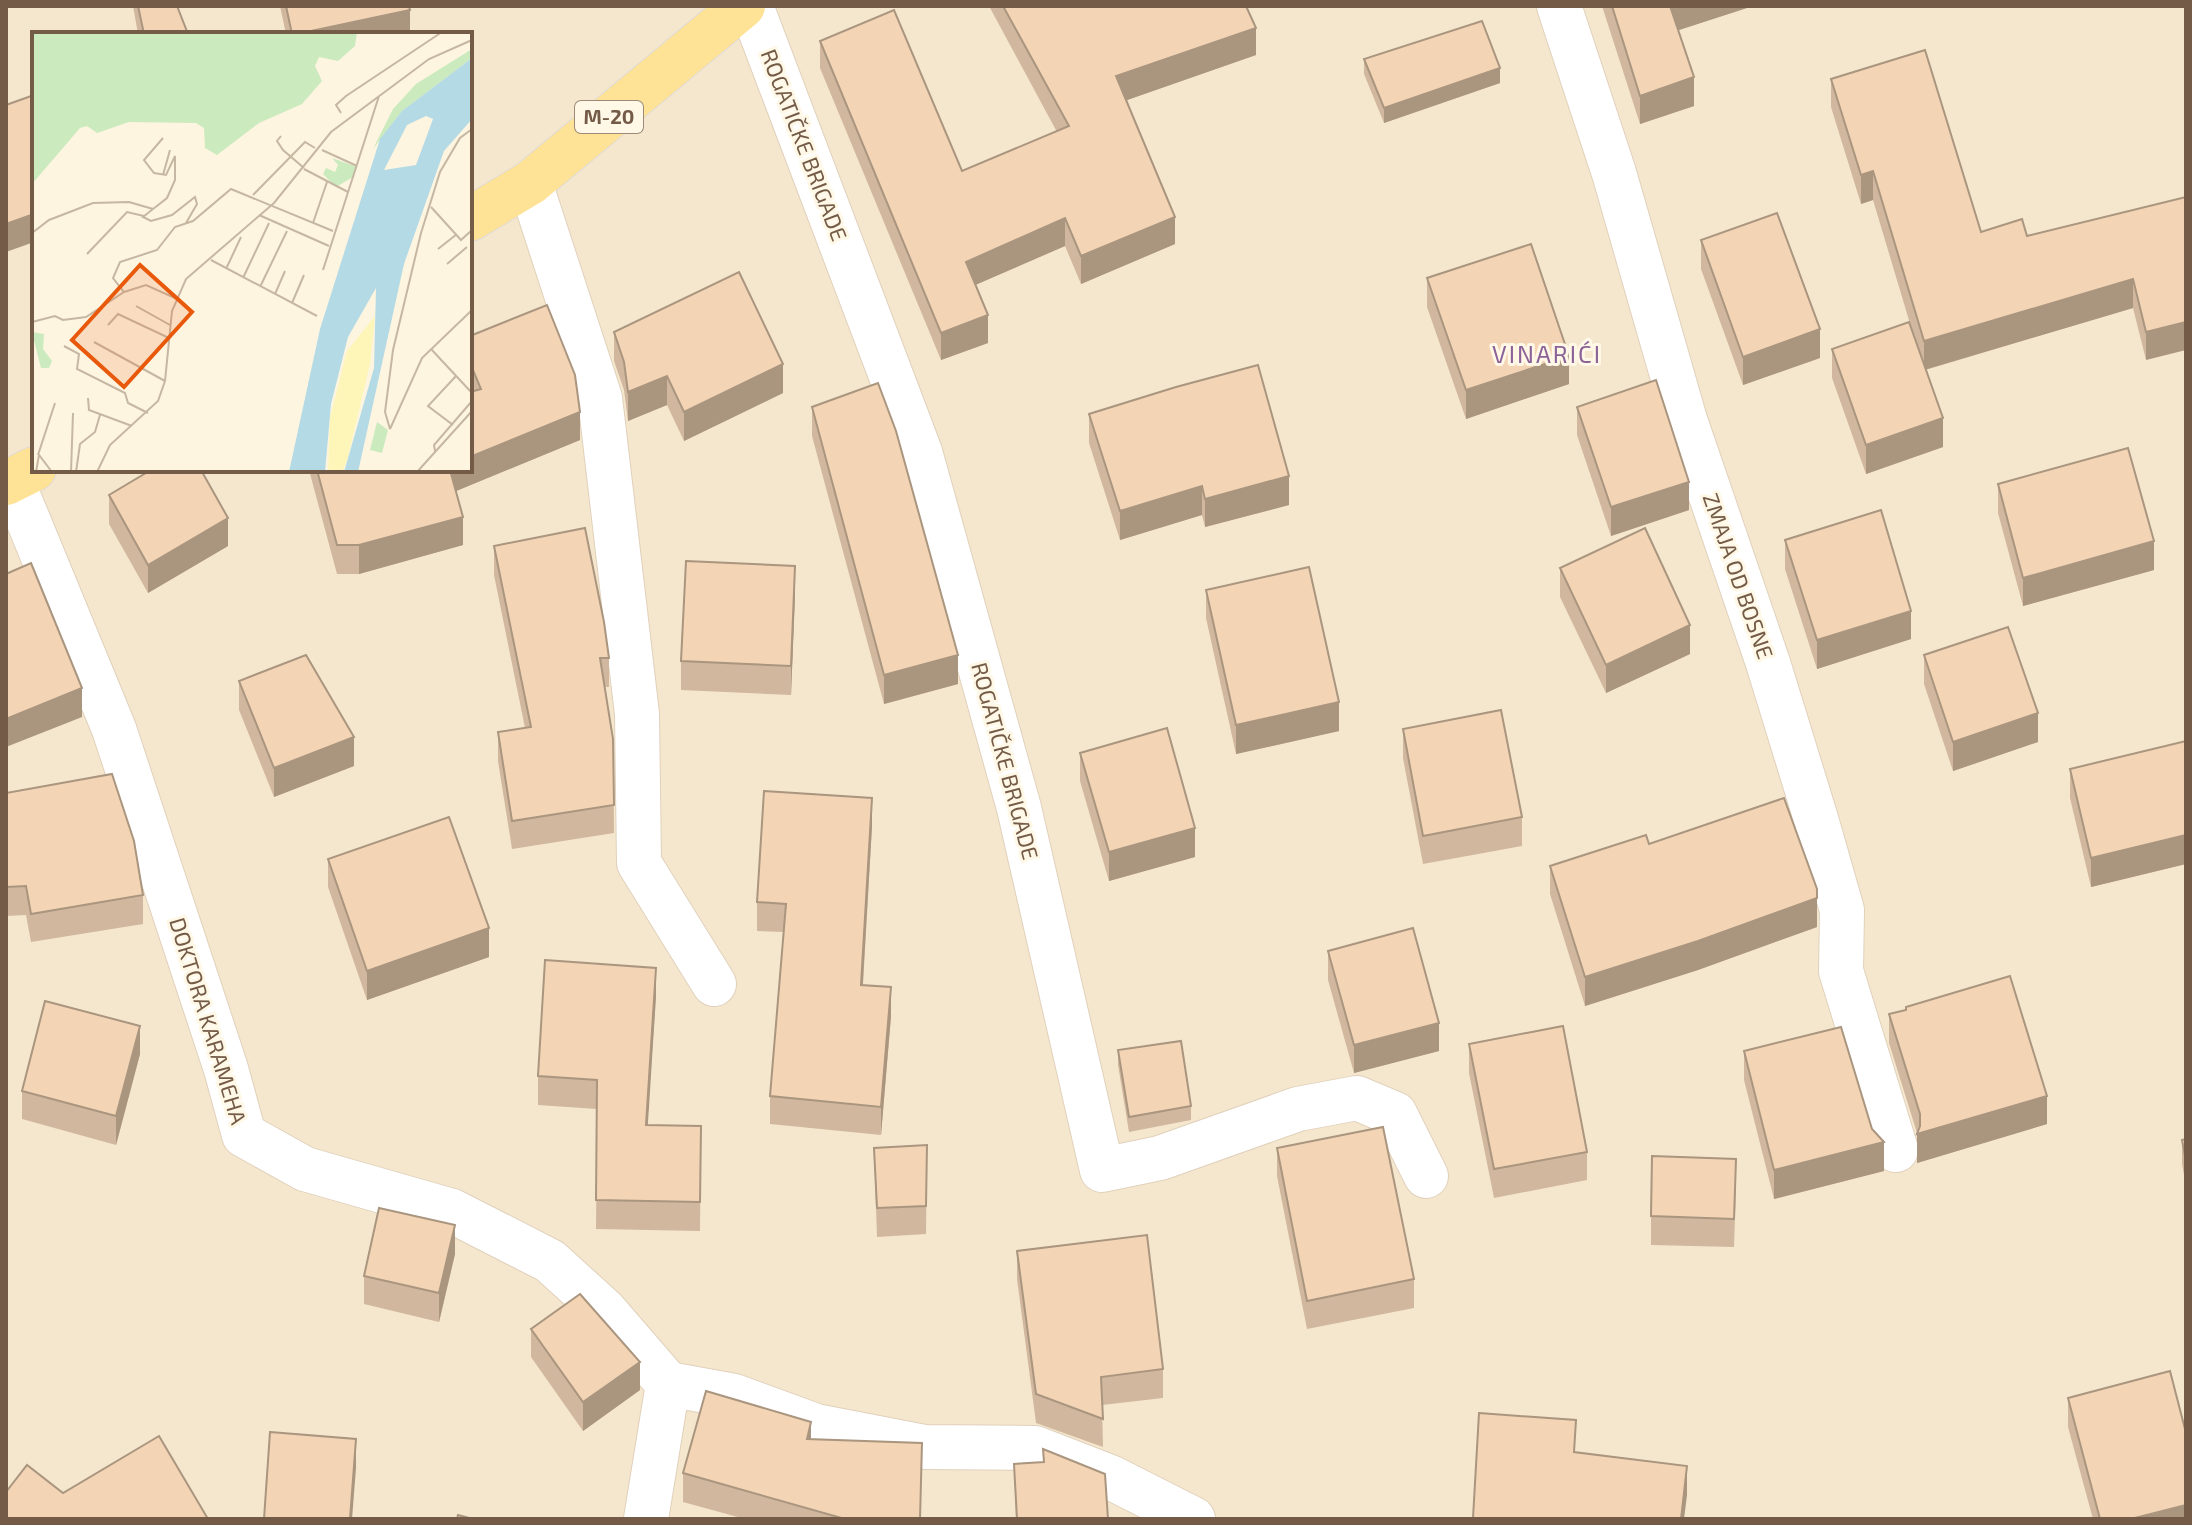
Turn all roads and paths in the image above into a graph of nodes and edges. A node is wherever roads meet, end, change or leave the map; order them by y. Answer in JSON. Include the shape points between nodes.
{"nodes":[{"id":1,"x":743,"y":6,"type":"edge"},
{"id":2,"x":751,"y":6,"type":"edge"},
{"id":3,"x":1559,"y":6,"type":"edge"},
{"id":4,"x":530,"y":183,"type":"junction"},
{"id":5,"x":472,"y":218,"type":"edge"},
{"id":6,"x":17,"y":478,"type":"edge"},
{"id":7,"x":714,"y":984,"type":"dead end"},
{"id":8,"x":1896,"y":1150,"type":"dead end"},
{"id":9,"x":1426,"y":1176,"type":"dead end"},
{"id":10,"x":668,"y":1384,"type":"junction"},
{"id":11,"x":646,"y":1519,"type":"edge"},
{"id":12,"x":1193,"y":1519,"type":"edge"}],
"edges":[{"from":1,"to":4,"type":"main road","number":"M-20"},
{"from":2,"to":9,"type":"street","name":"ROGATIČKE BRIGADE","via":[[920,452],[1019,808],[1102,1170],[1160,1158],[1298,1109],[1357,1098],[1395,1114]]},
{"from":3,"to":8,"type":"street","name":"ZMAJA OD BOSNE","via":[[1685,420],[1816,819],[1842,910],[1841,971]]},
{"from":4,"to":5,"type":"main road","number":"M-20"},
{"from":4,"to":7,"type":"street","via":[[600,398],[637,714],[639,863]]},
{"from":6,"to":10,"type":"street","name":"DOKTORA KARAMEHA","via":[[114,729],[244,1135],[305,1169],[452,1211],[550,1261],[605,1311]]},
{"from":10,"to":11,"type":"street"},
{"from":10,"to":12,"type":"street","via":[[734,1396],[816,1426],[925,1447],[1035,1448],[1110,1477]]}]}
